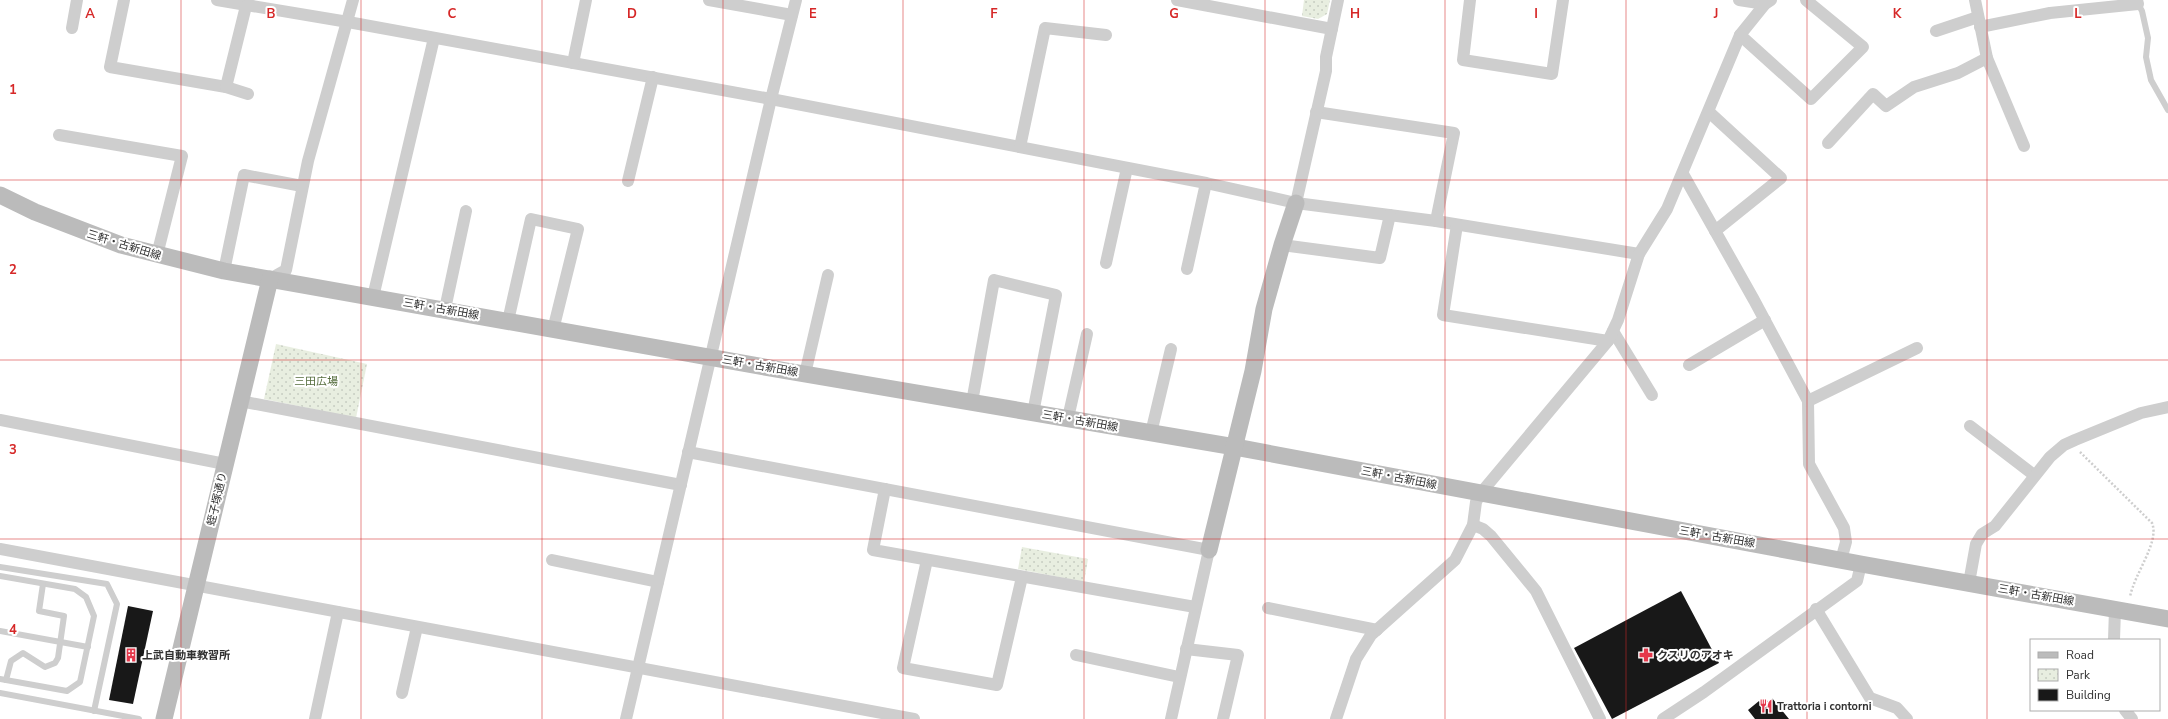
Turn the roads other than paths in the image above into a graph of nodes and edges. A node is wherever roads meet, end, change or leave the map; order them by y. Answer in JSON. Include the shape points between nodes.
{"nodes":[{"id":1,"x":78,"y":0,"type":"edge"},
{"id":2,"x":124,"y":0,"type":"edge"},
{"id":3,"x":217,"y":0,"type":"edge"},
{"id":4,"x":353,"y":0,"type":"edge"},
{"id":5,"x":586,"y":0,"type":"edge"},
{"id":6,"x":709,"y":0,"type":"edge"},
{"id":7,"x":796,"y":0,"type":"edge"},
{"id":8,"x":1177,"y":0,"type":"edge"},
{"id":9,"x":1338,"y":0,"type":"edge"},
{"id":10,"x":1470,"y":0,"type":"edge"},
{"id":11,"x":1563,"y":0,"type":"edge"},
{"id":12,"x":1739,"y":0,"type":"edge"},
{"id":13,"x":1806,"y":0,"type":"edge"},
{"id":14,"x":1975,"y":0,"type":"edge"},
{"id":15,"x":1768,"y":2,"type":"edge"},
{"id":16,"x":2137,"y":2,"type":"edge"},
{"id":17,"x":246,"y":6,"type":"junction"},
{"id":18,"x":792,"y":16,"type":"junction"},
{"id":19,"x":348,"y":22,"type":"junction"},
{"id":20,"x":1979,"y":22,"type":"junction"},
{"id":21,"x":72,"y":28,"type":"dead end"},
{"id":22,"x":1332,"y":29,"type":"junction"},
{"id":23,"x":1936,"y":31,"type":"dead end"},
{"id":24,"x":1106,"y":35,"type":"dead end"},
{"id":25,"x":1740,"y":35,"type":"junction"},
{"id":26,"x":434,"y":38,"type":"junction"},
{"id":27,"x":1987,"y":58,"type":"junction"},
{"id":28,"x":573,"y":63,"type":"junction"},
{"id":29,"x":653,"y":77,"type":"junction"},
{"id":30,"x":226,"y":87,"type":"junction"},
{"id":31,"x":248,"y":94,"type":"dead end"},
{"id":32,"x":771,"y":99,"type":"junction"},
{"id":33,"x":2168,"y":110,"type":"edge"},
{"id":34,"x":1316,"y":112,"type":"junction"},
{"id":35,"x":1709,"y":112,"type":"junction"},
{"id":36,"x":59,"y":135,"type":"dead end"},
{"id":37,"x":1828,"y":143,"type":"dead end"},
{"id":38,"x":2024,"y":146,"type":"dead end"},
{"id":39,"x":1020,"y":147,"type":"junction"},
{"id":40,"x":1127,"y":168,"type":"junction"},
{"id":41,"x":1683,"y":174,"type":"junction"},
{"id":42,"x":628,"y":181,"type":"dead end"},
{"id":43,"x":1206,"y":183,"type":"junction"},
{"id":44,"x":302,"y":186,"type":"junction"},
{"id":45,"x":0,"y":195,"type":"edge"},
{"id":46,"x":1296,"y":203,"type":"junction"},
{"id":47,"x":466,"y":210,"type":"dead end"},
{"id":48,"x":1390,"y":215,"type":"junction"},
{"id":49,"x":1436,"y":221,"type":"junction"},
{"id":50,"x":1458,"y":225,"type":"junction"},
{"id":51,"x":1715,"y":231,"type":"junction"},
{"id":52,"x":1282,"y":245,"type":"junction"},
{"id":53,"x":1639,"y":254,"type":"junction"},
{"id":54,"x":157,"y":255,"type":"junction"},
{"id":55,"x":1106,"y":263,"type":"dead end"},
{"id":56,"x":1187,"y":269,"type":"dead end"},
{"id":57,"x":224,"y":271,"type":"junction"},
{"id":58,"x":828,"y":275,"type":"dead end"},
{"id":59,"x":270,"y":279,"type":"junction"},
{"id":60,"x":373,"y":296,"type":"junction"},
{"id":61,"x":445,"y":309,"type":"junction"},
{"id":62,"x":1765,"y":320,"type":"junction"},
{"id":63,"x":508,"y":321,"type":"junction"},
{"id":64,"x":553,"y":330,"type":"junction"},
{"id":65,"x":1087,"y":334,"type":"dead end"},
{"id":66,"x":1610,"y":336,"type":"junction"},
{"id":67,"x":1917,"y":348,"type":"dead end"},
{"id":68,"x":1171,"y":349,"type":"dead end"},
{"id":69,"x":710,"y":357,"type":"junction"},
{"id":70,"x":1689,"y":365,"type":"dead end"},
{"id":71,"x":805,"y":374,"type":"junction"},
{"id":72,"x":1652,"y":395,"type":"dead end"},
{"id":73,"x":240,"y":401,"type":"junction"},
{"id":74,"x":1808,"y":401,"type":"junction"},
{"id":75,"x":972,"y":402,"type":"junction"},
{"id":76,"x":2168,"y":407,"type":"edge"},
{"id":77,"x":1034,"y":413,"type":"junction"},
{"id":78,"x":1068,"y":418,"type":"junction"},
{"id":79,"x":0,"y":420,"type":"edge"},
{"id":80,"x":1970,"y":426,"type":"dead end"},
{"id":81,"x":1151,"y":433,"type":"junction"},
{"id":82,"x":1235,"y":447,"type":"junction"},
{"id":83,"x":688,"y":452,"type":"junction"},
{"id":84,"x":225,"y":464,"type":"junction"},
{"id":85,"x":2034,"y":475,"type":"junction"},
{"id":86,"x":681,"y":485,"type":"junction"},
{"id":87,"x":885,"y":489,"type":"junction"},
{"id":88,"x":1480,"y":494,"type":"junction"},
{"id":89,"x":1473,"y":525,"type":"junction"},
{"id":90,"x":0,"y":549,"type":"edge"},
{"id":91,"x":1209,"y":550,"type":"junction"},
{"id":92,"x":552,"y":560,"type":"dead end"},
{"id":93,"x":928,"y":560,"type":"junction"},
{"id":94,"x":1841,"y":560,"type":"junction"},
{"id":95,"x":1861,"y":564,"type":"junction"},
{"id":96,"x":0,"y":567,"type":"edge"},
{"id":97,"x":0,"y":576,"type":"edge"},
{"id":98,"x":1022,"y":577,"type":"junction"},
{"id":99,"x":658,"y":582,"type":"junction"},
{"id":100,"x":1969,"y":583,"type":"junction"},
{"id":101,"x":43,"y":584,"type":"junction"},
{"id":102,"x":198,"y":585,"type":"junction"},
{"id":103,"x":1195,"y":608,"type":"junction"},
{"id":104,"x":1268,"y":608,"type":"dead end"},
{"id":105,"x":1816,"y":610,"type":"junction"},
{"id":106,"x":2122,"y":610,"type":"junction"},
{"id":107,"x":338,"y":612,"type":"junction"},
{"id":108,"x":2168,"y":619,"type":"edge"},
{"id":109,"x":417,"y":627,"type":"junction"},
{"id":110,"x":1377,"y":630,"type":"junction"},
{"id":111,"x":0,"y":631,"type":"edge"},
{"id":112,"x":2114,"y":639,"type":"edge"},
{"id":113,"x":61,"y":642,"type":"junction"},
{"id":114,"x":88,"y":647,"type":"junction"},
{"id":115,"x":1186,"y":649,"type":"junction"},
{"id":116,"x":1076,"y":655,"type":"dead end"},
{"id":117,"x":638,"y":669,"type":"junction"},
{"id":118,"x":1180,"y":677,"type":"junction"},
{"id":119,"x":3,"y":679,"type":"edge"},
{"id":120,"x":0,"y":693,"type":"edge"},
{"id":121,"x":402,"y":693,"type":"dead end"},
{"id":122,"x":94,"y":711,"type":"junction"},
{"id":123,"x":2126,"y":711,"type":"edge"},
{"id":124,"x":139,"y":719,"type":"edge"},
{"id":125,"x":164,"y":719,"type":"edge"},
{"id":126,"x":315,"y":719,"type":"edge"},
{"id":127,"x":626,"y":719,"type":"edge"},
{"id":128,"x":914,"y":719,"type":"edge"},
{"id":129,"x":1171,"y":719,"type":"edge"},
{"id":130,"x":1223,"y":719,"type":"edge"},
{"id":131,"x":1336,"y":719,"type":"edge"},
{"id":132,"x":1600,"y":719,"type":"edge"},
{"id":133,"x":1663,"y":719,"type":"edge"},
{"id":134,"x":1908,"y":719,"type":"edge"},
{"id":135,"x":2132,"y":719,"type":"edge"}],
"edges":[{"from":1,"to":21,"type":"street"},
{"from":2,"to":30,"type":"street","via":[[110,67]]},
{"from":3,"to":17,"type":"street"},
{"from":4,"to":19,"type":"street"},
{"from":5,"to":28,"type":"street"},
{"from":6,"to":18,"type":"street"},
{"from":7,"to":18,"type":"street"},
{"from":8,"to":22,"type":"street"},
{"from":9,"to":22,"type":"street"},
{"from":10,"to":11,"type":"street","via":[[1462,60],[1552,74]]},
{"from":12,"to":15,"type":"street"},
{"from":13,"to":25,"type":"street","via":[[1863,47],[1811,99]]},
{"from":14,"to":20,"type":"street"},
{"from":15,"to":25,"type":"street"},
{"from":16,"to":20,"type":"street"},
{"from":16,"to":33,"type":"lane","via":[[2142,11],[2148,38],[2146,57],[2151,80]]},
{"from":17,"to":19,"type":"street"},
{"from":17,"to":30,"type":"street"},
{"from":18,"to":32,"type":"street"},
{"from":19,"to":26,"type":"street"},
{"from":19,"to":44,"type":"street"},
{"from":20,"to":23,"type":"street"},
{"from":20,"to":27,"type":"street"},
{"from":22,"to":34,"type":"street","via":[[1326,71]]},
{"from":24,"to":39,"type":"street","via":[[1045,28]]},
{"from":25,"to":35,"type":"street"},
{"from":26,"to":28,"type":"street"},
{"from":26,"to":60,"type":"street"},
{"from":27,"to":37,"type":"street","via":[[1958,73],[1914,87],[1886,106],[1873,94]]},
{"from":27,"to":38,"type":"street"},
{"from":28,"to":29,"type":"street"},
{"from":29,"to":32,"type":"street"},
{"from":29,"to":42,"type":"street"},
{"from":30,"to":31,"type":"street"},
{"from":32,"to":39,"type":"street"},
{"from":32,"to":69,"type":"street"},
{"from":34,"to":46,"type":"street"},
{"from":34,"to":49,"type":"street","via":[[1454,132]]},
{"from":35,"to":41,"type":"street"},
{"from":35,"to":51,"type":"street","via":[[1781,178]]},
{"from":36,"to":54,"type":"street","via":[[182,156]]},
{"from":39,"to":40,"type":"street"},
{"from":40,"to":43,"type":"street"},
{"from":40,"to":55,"type":"street"},
{"from":41,"to":51,"type":"street"},
{"from":41,"to":53,"type":"street","via":[[1667,209]]},
{"from":43,"to":46,"type":"street"},
{"from":43,"to":56,"type":"street"},
{"from":44,"to":57,"type":"street","via":[[244,175]]},
{"from":44,"to":59,"type":"street","via":[[286,270]]},
{"from":45,"to":54,"type":"street","name":"三軒・古新田線","via":[[82,232]]},
{"from":46,"to":48,"type":"street"},
{"from":46,"to":52,"type":"street"},
{"from":47,"to":61,"type":"street"},
{"from":48,"to":49,"type":"street"},
{"from":48,"to":52,"type":"street","via":[[1380,258]]},
{"from":49,"to":50,"type":"street"},
{"from":50,"to":53,"type":"street"},
{"from":50,"to":66,"type":"street","via":[[1443,315]]},
{"from":51,"to":62,"type":"street"},
{"from":52,"to":82,"type":"street","via":[[1264,309]]},
{"from":53,"to":66,"type":"street","via":[[1618,320]]},
{"from":54,"to":57,"type":"street","name":"三軒・古新田線"},
{"from":57,"to":59,"type":"street","name":"三軒・古新田線"},
{"from":58,"to":71,"type":"street"},
{"from":59,"to":60,"type":"street","name":"三軒・古新田線"},
{"from":59,"to":73,"type":"street","name":"蛭子塚通り"},
{"from":60,"to":61,"type":"street","name":"三軒・古新田線"},
{"from":61,"to":63,"type":"street","name":"三軒・古新田線"},
{"from":62,"to":70,"type":"street"},
{"from":62,"to":74,"type":"street"},
{"from":63,"to":64,"type":"street","name":"三軒・古新田線"},
{"from":63,"to":64,"type":"street","via":[[531,219],[578,229]]},
{"from":64,"to":69,"type":"street","name":"三軒・古新田線"},
{"from":65,"to":78,"type":"street"},
{"from":66,"to":72,"type":"street"},
{"from":66,"to":88,"type":"street"},
{"from":67,"to":74,"type":"street"},
{"from":68,"to":81,"type":"street"},
{"from":69,"to":71,"type":"street","name":"三軒・古新田線"},
{"from":69,"to":83,"type":"street"},
{"from":71,"to":75,"type":"street","name":"三軒・古新田線"},
{"from":73,"to":84,"type":"street","name":"蛭子塚通り"},
{"from":73,"to":86,"type":"street"},
{"from":74,"to":94,"type":"street","via":[[1809,464],[1844,528],[1846,542]]},
{"from":75,"to":77,"type":"street","name":"三軒・古新田線"},
{"from":75,"to":77,"type":"street","via":[[994,280],[1056,294]]},
{"from":76,"to":85,"type":"street","via":[[2141,414],[2064,445]]},
{"from":77,"to":78,"type":"street","name":"三軒・古新田線"},
{"from":78,"to":81,"type":"street","name":"三軒・古新田線"},
{"from":79,"to":84,"type":"street"},
{"from":80,"to":85,"type":"street"},
{"from":81,"to":82,"type":"street","name":"三軒・古新田線"},
{"from":82,"to":88,"type":"street","name":"三軒・古新田線"},
{"from":82,"to":91,"type":"street"},
{"from":83,"to":86,"type":"street"},
{"from":83,"to":87,"type":"street"},
{"from":84,"to":102,"type":"street","name":"蛭子塚通り"},
{"from":85,"to":100,"type":"street","via":[[1995,526],[1978,539]]},
{"from":86,"to":99,"type":"street"},
{"from":87,"to":91,"type":"street"},
{"from":87,"to":93,"type":"street","via":[[873,550]]},
{"from":88,"to":89,"type":"street","via":[[1476,502]]},
{"from":88,"to":94,"type":"street","name":"三軒・古新田線"},
{"from":89,"to":110,"type":"street","via":[[1455,560]]},
{"from":89,"to":132,"type":"street","via":[[1491,536],[1536,591]]},
{"from":90,"to":102,"type":"street"},
{"from":91,"to":103,"type":"street"},
{"from":92,"to":99,"type":"street"},
{"from":93,"to":98,"type":"street"},
{"from":93,"to":98,"type":"street","via":[[903,668],[997,685]]},
{"from":94,"to":95,"type":"street","name":"三軒・古新田線"},
{"from":95,"to":100,"type":"street","name":"三軒・古新田線"},
{"from":95,"to":105,"type":"street","via":[[1857,581]]},
{"from":96,"to":122,"type":"lane","via":[[107,584],[110,588],[117,604]]},
{"from":97,"to":101,"type":"lane"},
{"from":98,"to":103,"type":"street"},
{"from":99,"to":117,"type":"street"},
{"from":100,"to":106,"type":"street","name":"三軒・古新田線"},
{"from":101,"to":113,"type":"lane","via":[[39,611],[64,616]]},
{"from":101,"to":114,"type":"lane","via":[[75,589],[86,597],[94,616]]},
{"from":102,"to":107,"type":"street"},
{"from":102,"to":125,"type":"street","name":"蛭子塚通り"},
{"from":103,"to":115,"type":"street"},
{"from":104,"to":110,"type":"street"},
{"from":105,"to":133,"type":"street"},
{"from":105,"to":134,"type":"street","via":[[1870,698],[1896,708]]},
{"from":106,"to":108,"type":"street","name":"三軒・古新田線"},
{"from":106,"to":112,"type":"street"},
{"from":107,"to":109,"type":"street"},
{"from":107,"to":126,"type":"street"},
{"from":109,"to":117,"type":"street"},
{"from":109,"to":121,"type":"street"},
{"from":110,"to":131,"type":"street","via":[[1356,659]]},
{"from":111,"to":113,"type":"lane"},
{"from":113,"to":114,"type":"lane"},
{"from":113,"to":119,"type":"lane","via":[[58,658],[49,666],[40,665],[23,653],[13,658]]},
{"from":114,"to":119,"type":"lane","via":[[80,682],[67,691]]},
{"from":115,"to":118,"type":"street"},
{"from":115,"to":130,"type":"street","via":[[1238,655]]},
{"from":116,"to":118,"type":"street"},
{"from":117,"to":127,"type":"street"},
{"from":117,"to":128,"type":"street"},
{"from":118,"to":129,"type":"street"},
{"from":120,"to":122,"type":"lane"},
{"from":122,"to":124,"type":"lane"},
{"from":123,"to":135,"type":"street"}]}
